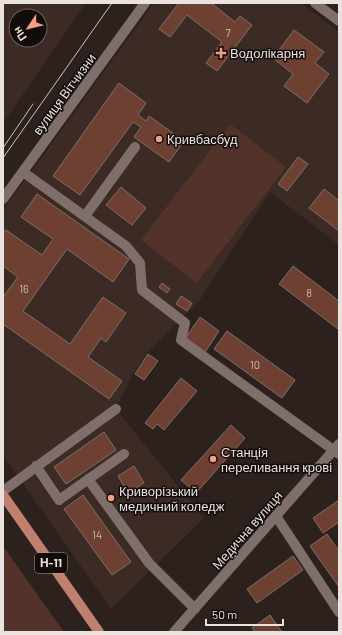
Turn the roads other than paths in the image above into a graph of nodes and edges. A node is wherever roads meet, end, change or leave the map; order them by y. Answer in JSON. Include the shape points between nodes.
{"nodes":[{"id":1,"x":145,"y":3,"type":"edge"},
{"id":2,"x":315,"y":3,"type":"edge"},
{"id":3,"x":339,"y":21,"type":"edge"},
{"id":4,"x":135,"y":147,"type":"dead end"},
{"id":5,"x":23,"y":172,"type":"junction"},
{"id":6,"x":3,"y":199,"type":"edge"},
{"id":7,"x":85,"y":216,"type":"junction"},
{"id":8,"x":116,"y":409,"type":"dead end"},
{"id":9,"x":337,"y":449,"type":"edge"},
{"id":10,"x":124,"y":454,"type":"dead end"},
{"id":11,"x":36,"y":466,"type":"junction"},
{"id":12,"x":88,"y":479,"type":"junction"},
{"id":13,"x":3,"y":491,"type":"edge"},
{"id":14,"x":3,"y":494,"type":"edge"},
{"id":15,"x":276,"y":516,"type":"junction"},
{"id":16,"x":195,"y":610,"type":"junction"},
{"id":17,"x":339,"y":612,"type":"edge"},
{"id":18,"x":99,"y":632,"type":"edge"},
{"id":19,"x":174,"y":632,"type":"edge"}],
"edges":[{"from":1,"to":5,"type":"street","name":"вулиця Вітчизни"},
{"from":2,"to":3,"type":"street"},
{"from":4,"to":7,"type":"street"},
{"from":5,"to":6,"type":"street","name":"вулиця Вітчизни"},
{"from":5,"to":7,"type":"street"},
{"from":7,"to":9,"type":"street","via":[[126,246],[140,264],[142,290],[185,323],[181,340]]},
{"from":8,"to":11,"type":"street"},
{"from":9,"to":15,"type":"street","name":"Медична вулиця"},
{"from":10,"to":12,"type":"street"},
{"from":11,"to":12,"type":"street","via":[[59,500]]},
{"from":11,"to":13,"type":"street"},
{"from":12,"to":16,"type":"street","via":[[149,563]]},
{"from":14,"to":18,"type":"main road","number":"Н-11"},
{"from":15,"to":16,"type":"street","name":"Медична вулиця"},
{"from":15,"to":17,"type":"street"},
{"from":16,"to":19,"type":"street","name":"Медична вулиця"}]}
